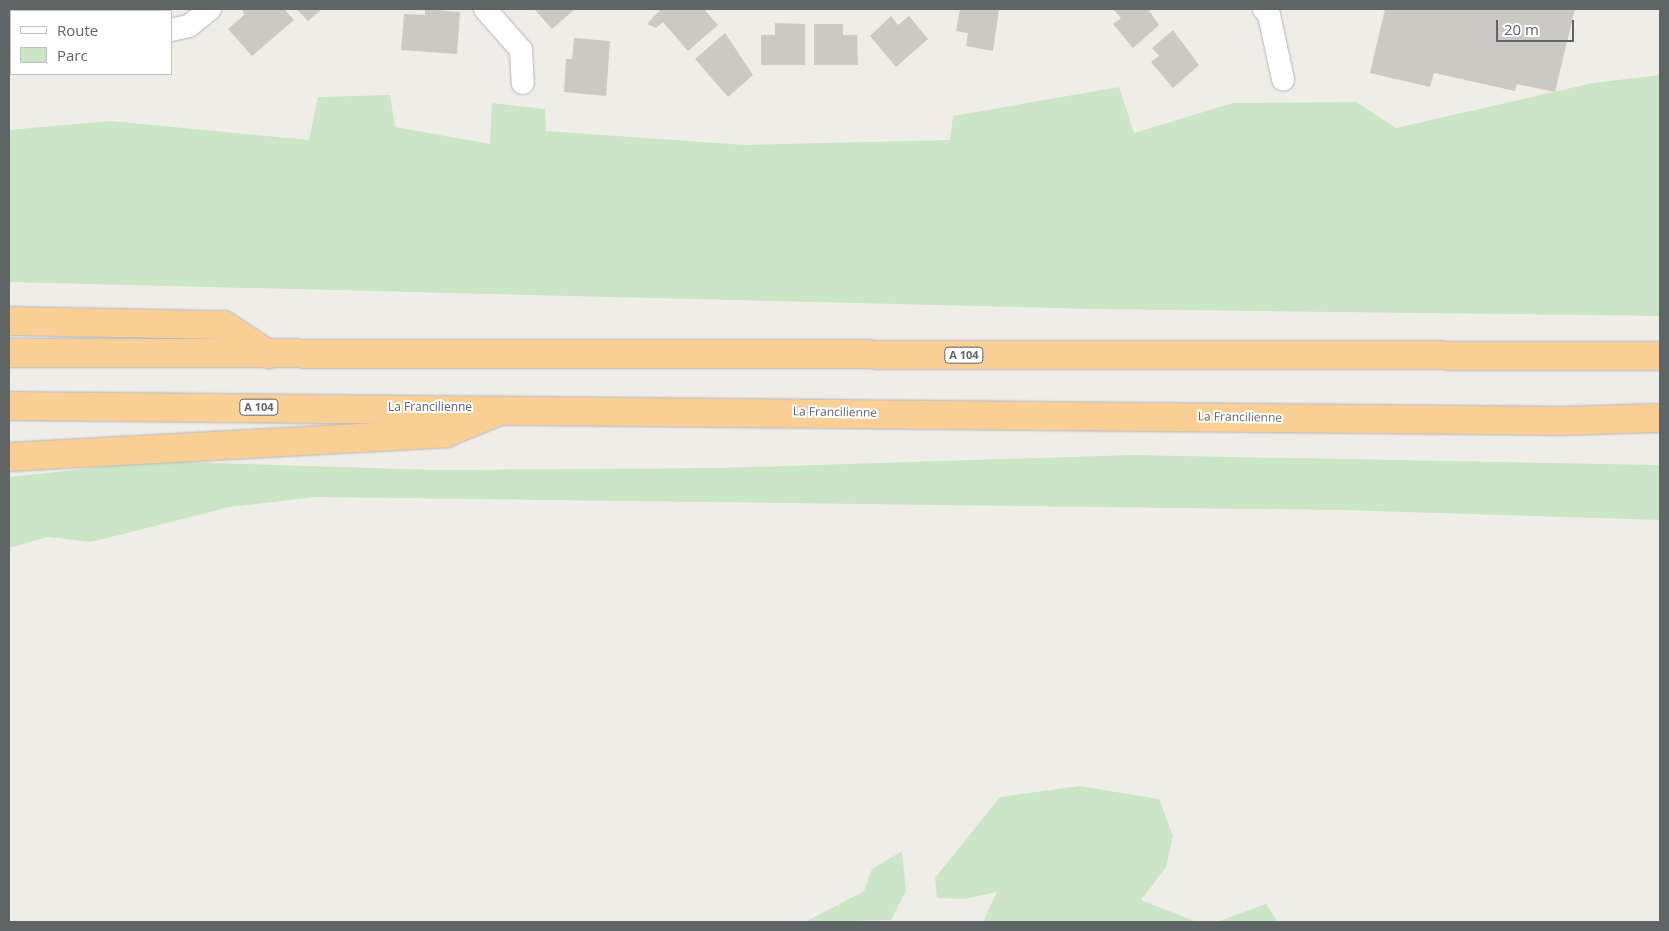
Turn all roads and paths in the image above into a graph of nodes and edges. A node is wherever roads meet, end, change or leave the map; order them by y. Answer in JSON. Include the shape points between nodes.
{"nodes":[{"id":1,"x":210,"y":9,"type":"edge"},
{"id":2,"x":485,"y":9,"type":"edge"},
{"id":3,"x":1264,"y":9,"type":"edge"},
{"id":4,"x":172,"y":30,"type":"edge"},
{"id":5,"x":1283,"y":79,"type":"dead end"},
{"id":6,"x":523,"y":83,"type":"dead end"},
{"id":7,"x":9,"y":321,"type":"edge"},
{"id":8,"x":9,"y":353,"type":"edge"},
{"id":9,"x":268,"y":354,"type":"junction"},
{"id":10,"x":1660,"y":356,"type":"edge"},
{"id":11,"x":9,"y":406,"type":"edge"},
{"id":12,"x":509,"y":408,"type":"junction"},
{"id":13,"x":1660,"y":418,"type":"edge"},
{"id":14,"x":9,"y":457,"type":"edge"}],
"edges":[{"from":1,"to":4,"type":"street","via":[[189,26]]},
{"from":2,"to":6,"type":"street","via":[[521,50]]},
{"from":3,"to":5,"type":"street","via":[[1269,15]]},
{"from":7,"to":9,"type":"highway","via":[[224,325]]},
{"from":8,"to":9,"type":"highway","number":"A 104"},
{"from":9,"to":10,"type":"highway","number":"A 104"},
{"from":11,"to":12,"type":"highway","name":"La Francilienne","number":"A 104"},
{"from":12,"to":13,"type":"highway","name":"La Francilienne","number":"A 104","via":[[1562,421]]},
{"from":12,"to":14,"type":"highway","via":[[446,433]]}]}
